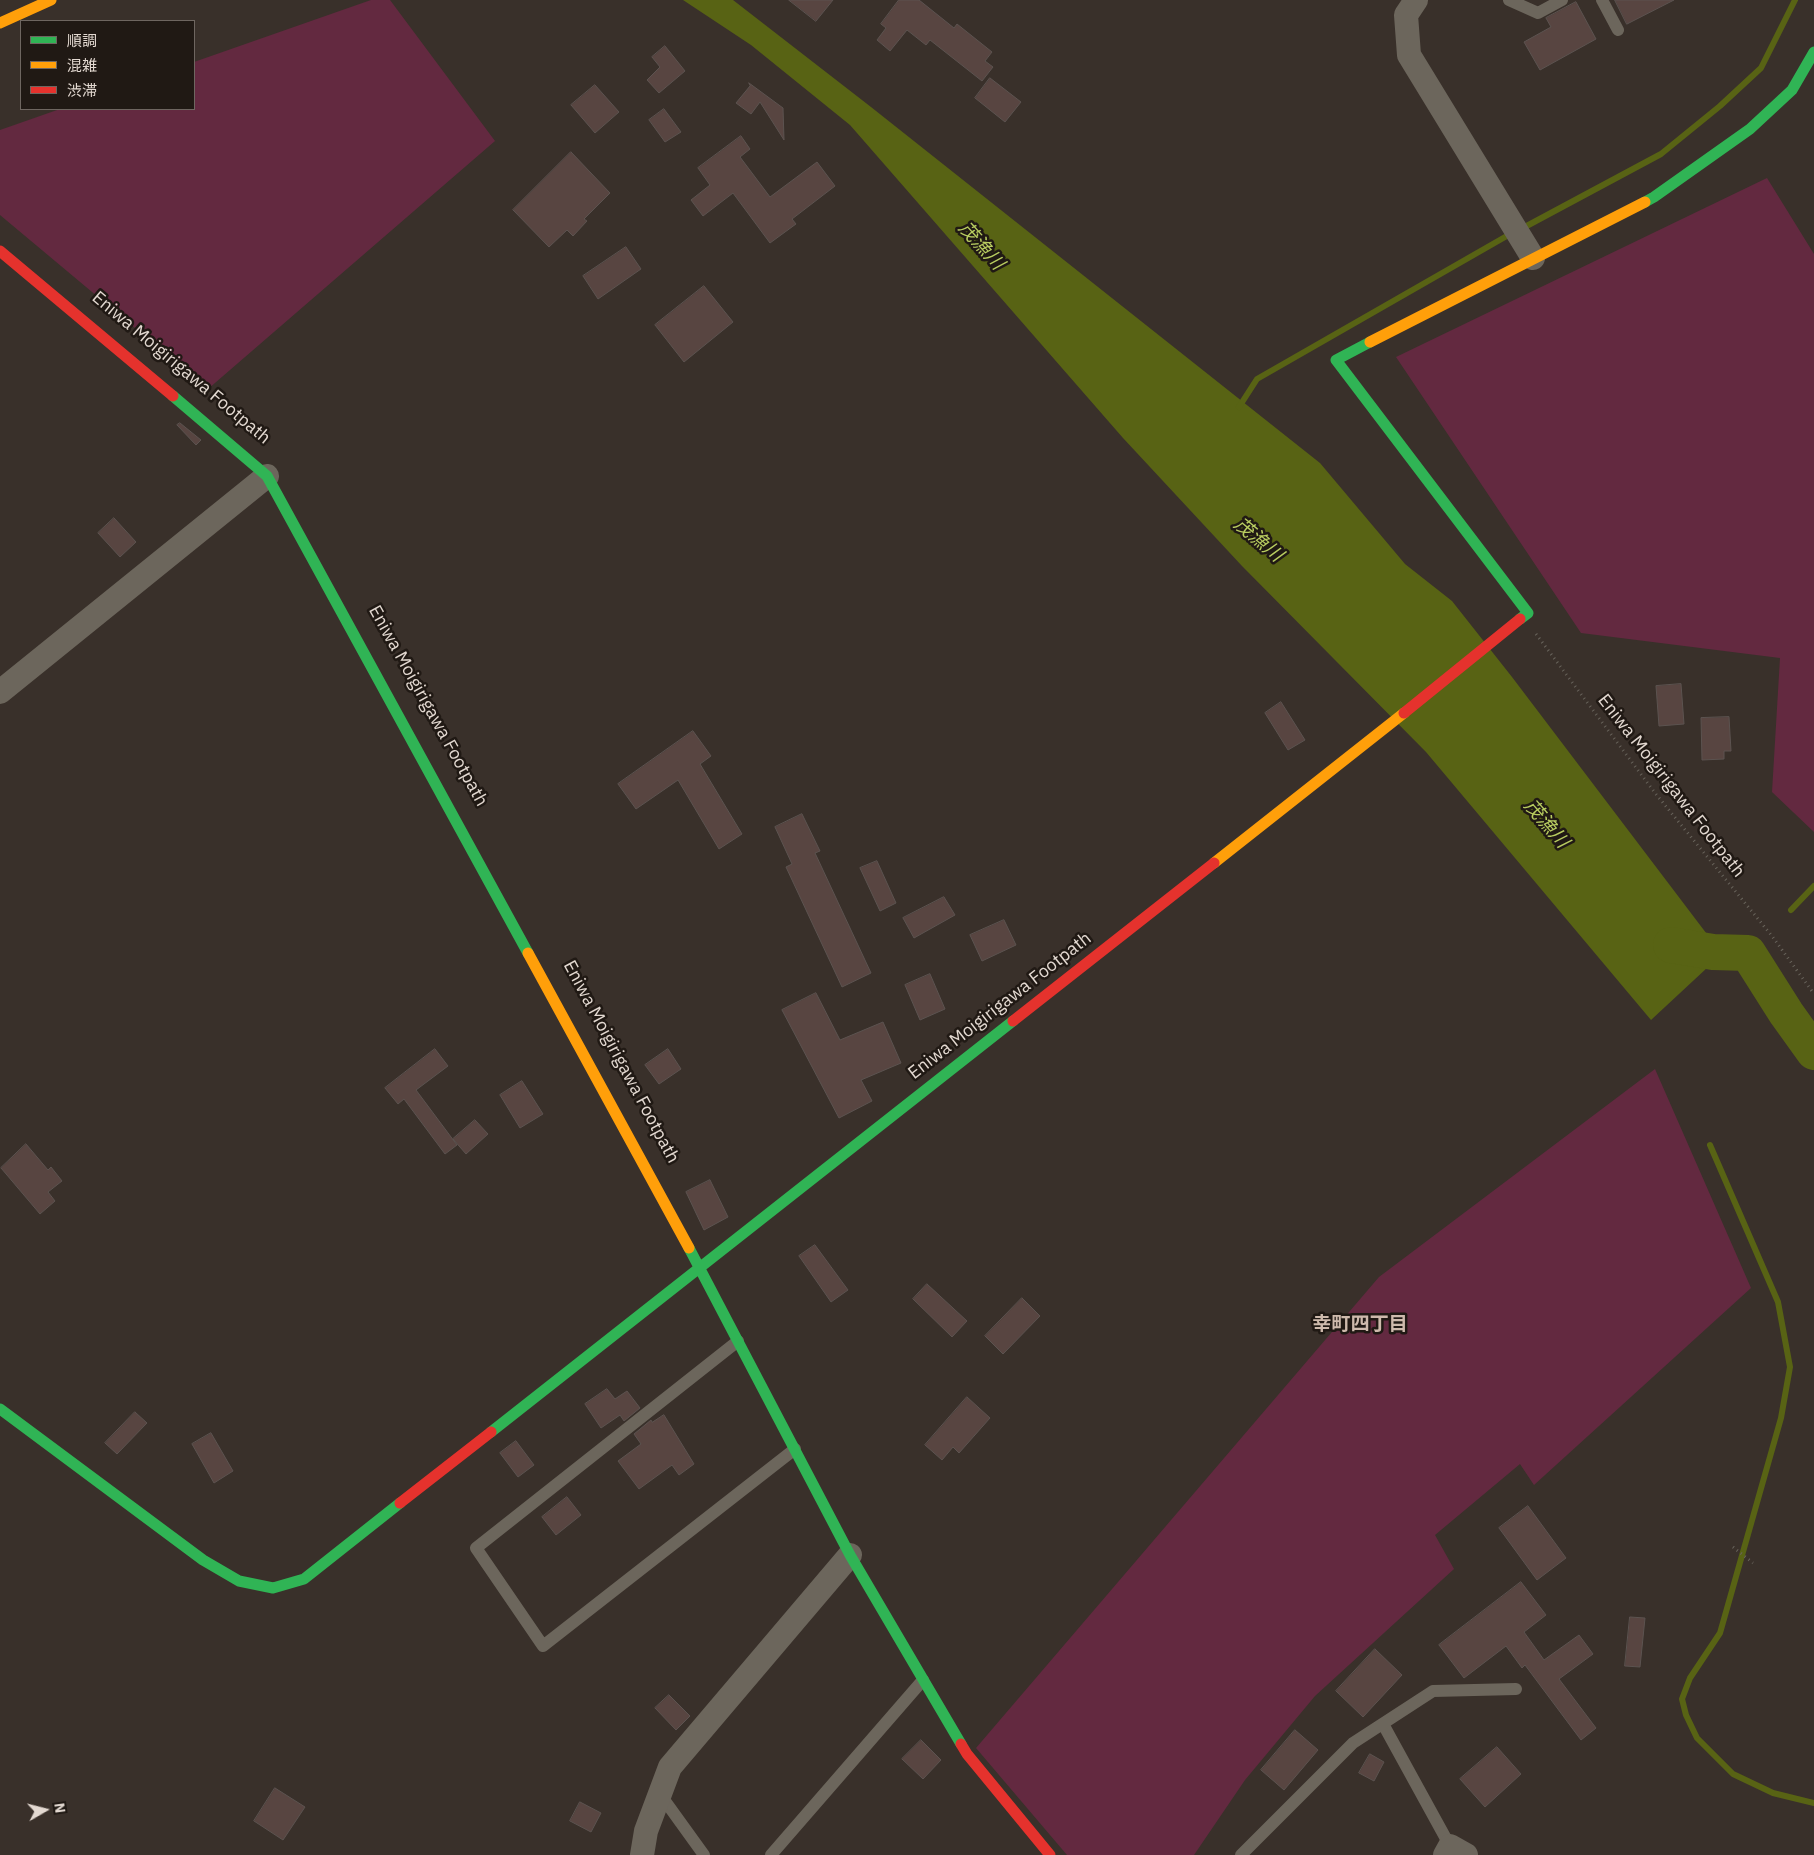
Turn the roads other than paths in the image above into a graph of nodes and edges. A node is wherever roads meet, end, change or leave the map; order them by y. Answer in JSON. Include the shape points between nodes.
{"nodes":[{"id":1,"x":51,"y":0,"type":"edge"},
{"id":2,"x":1416,"y":0,"type":"edge"},
{"id":3,"x":1509,"y":0,"type":"edge"},
{"id":4,"x":1562,"y":0,"type":"edge"},
{"id":5,"x":1602,"y":0,"type":"edge"},
{"id":6,"x":0,"y":23,"type":"edge"},
{"id":7,"x":1618,"y":30,"type":"dead end"},
{"id":8,"x":1814,"y":52,"type":"edge"},
{"id":9,"x":1523,"y":241,"type":"junction"},
{"id":10,"x":0,"y":251,"type":"edge"},
{"id":11,"x":267,"y":476,"type":"junction"},
{"id":12,"x":0,"y":692,"type":"edge"},
{"id":13,"x":699,"y":1267,"type":"junction"},
{"id":14,"x":738,"y":1341,"type":"junction"},
{"id":15,"x":0,"y":1409,"type":"edge"},
{"id":16,"x":795,"y":1449,"type":"junction"},
{"id":17,"x":850,"y":1555,"type":"junction"},
{"id":18,"x":923,"y":1680,"type":"junction"},
{"id":19,"x":1516,"y":1689,"type":"dead end"},
{"id":20,"x":1383,"y":1724,"type":"junction"},
{"id":21,"x":660,"y":1794,"type":"junction"},
{"id":22,"x":1454,"y":1852,"type":"edge"},
{"id":23,"x":642,"y":1855,"type":"edge"},
{"id":24,"x":704,"y":1855,"type":"edge"},
{"id":25,"x":771,"y":1855,"type":"edge"},
{"id":26,"x":1050,"y":1855,"type":"edge"},
{"id":27,"x":1241,"y":1855,"type":"edge"}],
"edges":[{"from":1,"to":6,"type":"main road"},
{"from":2,"to":9,"type":"street","via":[[1406,15],[1409,55]]},
{"from":3,"to":4,"type":"lane","via":[[1538,13]]},
{"from":5,"to":7,"type":"lane"},
{"from":8,"to":9,"type":"main road","via":[[1792,90],[1750,128],[1654,197]]},
{"from":9,"to":13,"type":"main road","via":[[1336,360],[1528,613]]},
{"from":10,"to":11,"type":"main road"},
{"from":11,"to":12,"type":"street"},
{"from":11,"to":13,"type":"main road"},
{"from":13,"to":14,"type":"main road"},
{"from":13,"to":15,"type":"main road","via":[[304,1579],[273,1588],[239,1581],[203,1560]]},
{"from":14,"to":16,"type":"main road"},
{"from":14,"to":16,"type":"lane","via":[[476,1548],[543,1646]]},
{"from":16,"to":17,"type":"main road"},
{"from":17,"to":18,"type":"main road"},
{"from":17,"to":21,"type":"street","via":[[670,1767]]},
{"from":18,"to":25,"type":"lane"},
{"from":18,"to":26,"type":"main road","via":[[967,1754]]},
{"from":19,"to":20,"type":"lane","via":[[1433,1692]]},
{"from":20,"to":22,"type":"lane"},
{"from":20,"to":27,"type":"lane","via":[[1353,1743]]},
{"from":21,"to":23,"type":"street","via":[[646,1831]]},
{"from":21,"to":24,"type":"lane"}]}
